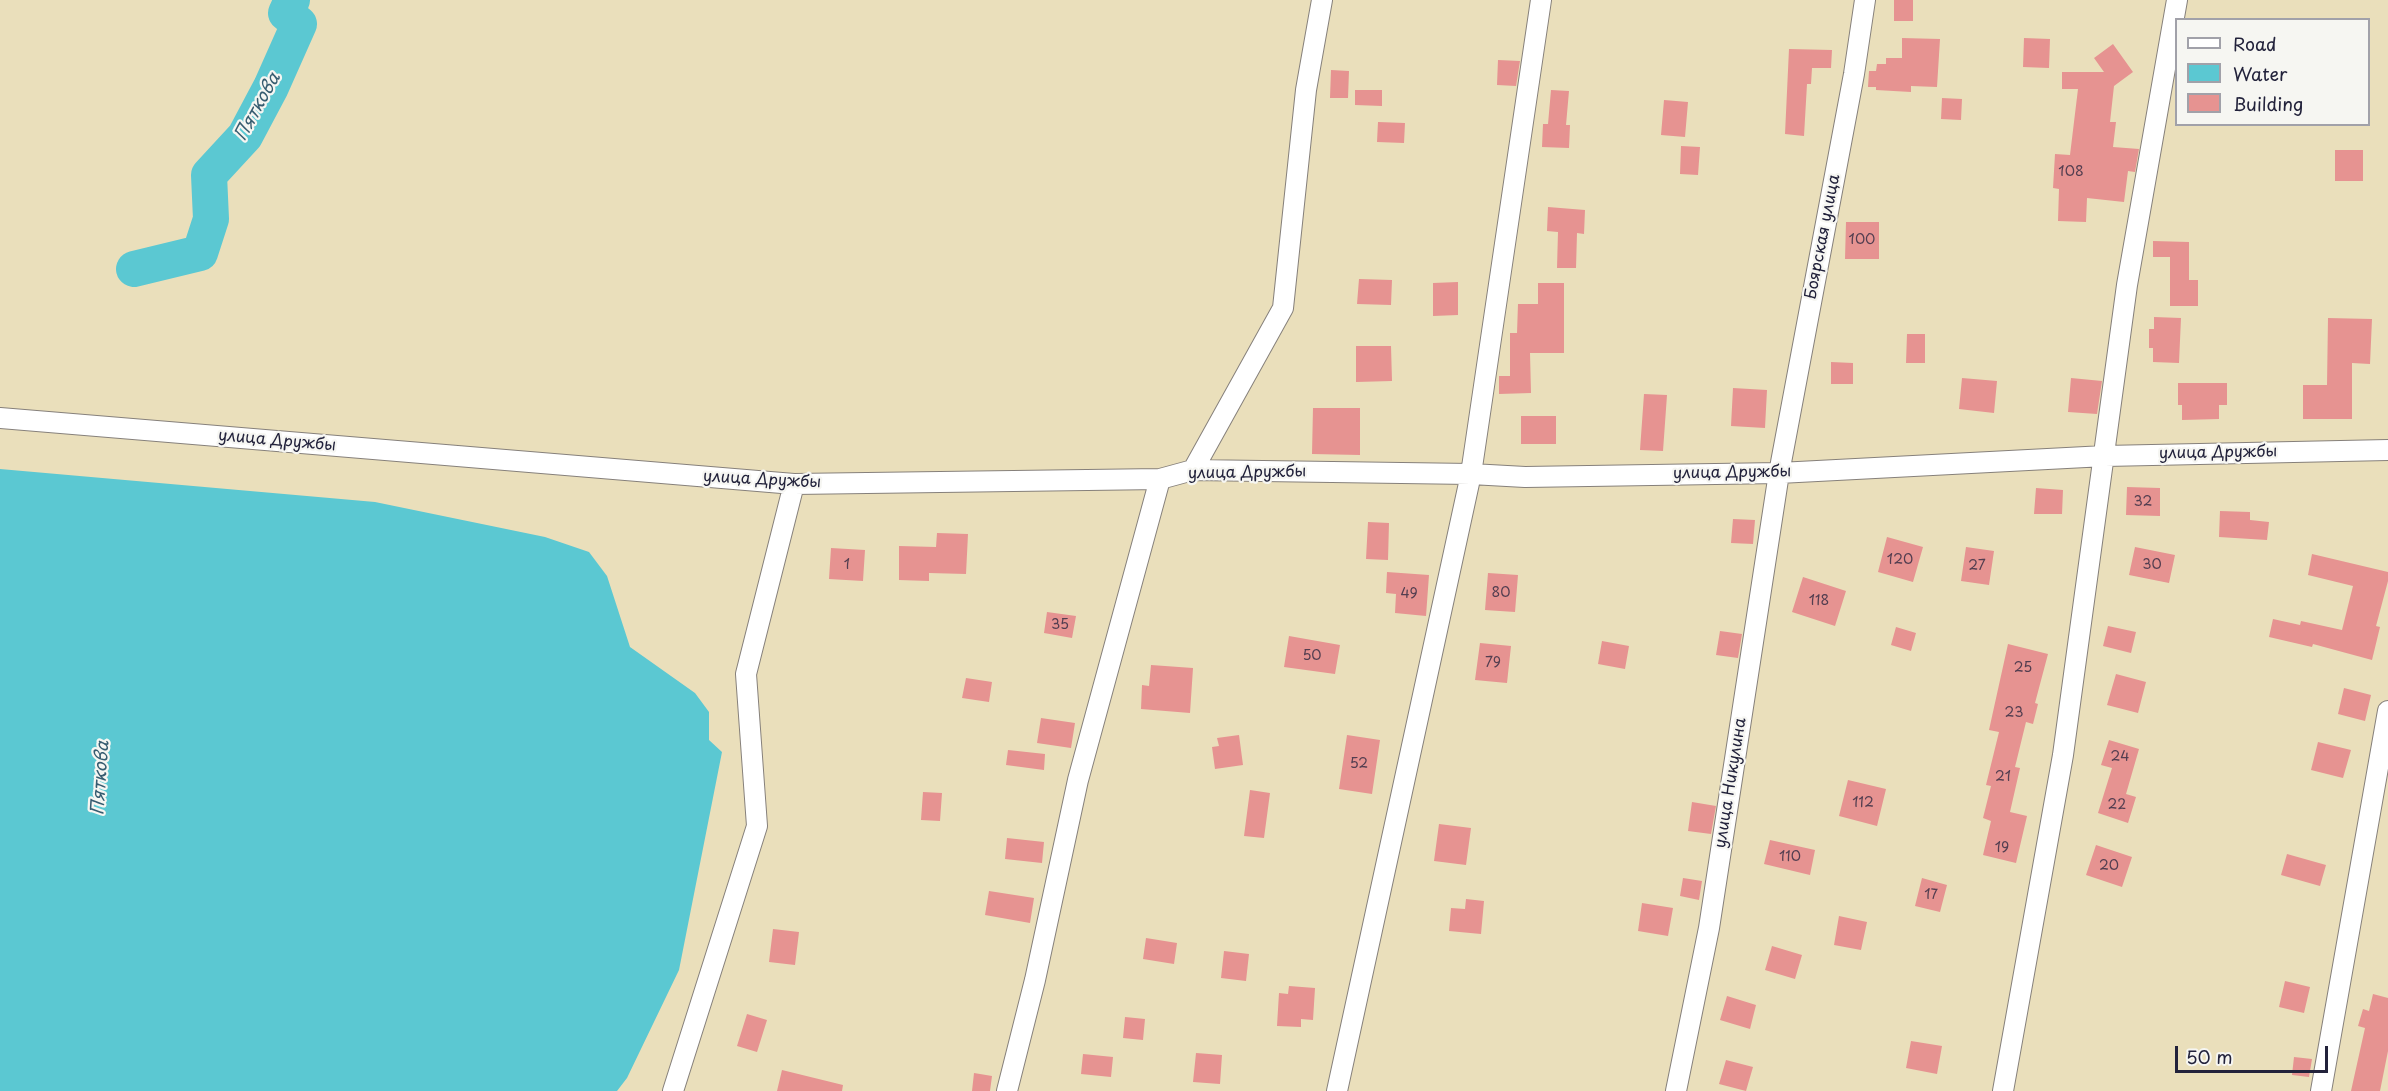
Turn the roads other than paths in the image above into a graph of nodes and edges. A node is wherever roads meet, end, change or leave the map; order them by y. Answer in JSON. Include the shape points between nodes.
{"nodes":[{"id":1,"x":1322,"y":0,"type":"edge"},
{"id":2,"x":1541,"y":0,"type":"edge"},
{"id":3,"x":1865,"y":0,"type":"edge"},
{"id":4,"x":2177,"y":0,"type":"edge"},
{"id":5,"x":0,"y":418,"type":"edge"},
{"id":6,"x":2388,"y":450,"type":"edge"},
{"id":7,"x":2105,"y":456,"type":"junction"},
{"id":8,"x":1193,"y":470,"type":"junction"},
{"id":9,"x":1779,"y":473,"type":"junction"},
{"id":10,"x":1472,"y":474,"type":"junction"},
{"id":11,"x":1160,"y":478,"type":"junction"},
{"id":12,"x":794,"y":484,"type":"junction"},
{"id":13,"x":2388,"y":711,"type":"edge"},
{"id":14,"x":673,"y":1091,"type":"edge"},
{"id":15,"x":1007,"y":1091,"type":"edge"},
{"id":16,"x":1337,"y":1091,"type":"edge"},
{"id":17,"x":1676,"y":1091,"type":"edge"},
{"id":18,"x":2003,"y":1091,"type":"edge"},
{"id":19,"x":2321,"y":1091,"type":"edge"}],
"edges":[{"from":1,"to":8,"type":"street","via":[[1306,90],[1283,308]]},
{"from":2,"to":10,"type":"street"},
{"from":3,"to":9,"type":"street","name":"Боярская улица"},
{"from":4,"to":7,"type":"street","via":[[2127,285]]},
{"from":5,"to":12,"type":"street","name":"улица Дружбы"},
{"from":6,"to":7,"type":"street","name":"улица Дружбы"},
{"from":7,"to":9,"type":"street","name":"улица Дружбы"},
{"from":7,"to":18,"type":"street","via":[[2063,755]]},
{"from":8,"to":10,"type":"street","name":"улица Дружбы"},
{"from":8,"to":11,"type":"street","name":"улица Дружбы"},
{"from":9,"to":10,"type":"street","name":"улица Дружбы","via":[[1525,477]]},
{"from":9,"to":17,"type":"street","name":"улица Никулина","via":[[1709,928]]},
{"from":10,"to":16,"type":"street"},
{"from":11,"to":12,"type":"street","name":"улица Дружбы"},
{"from":11,"to":15,"type":"street","via":[[1078,780]]},
{"from":12,"to":14,"type":"street","via":[[746,674],[757,826]]},
{"from":13,"to":19,"type":"street"}]}
